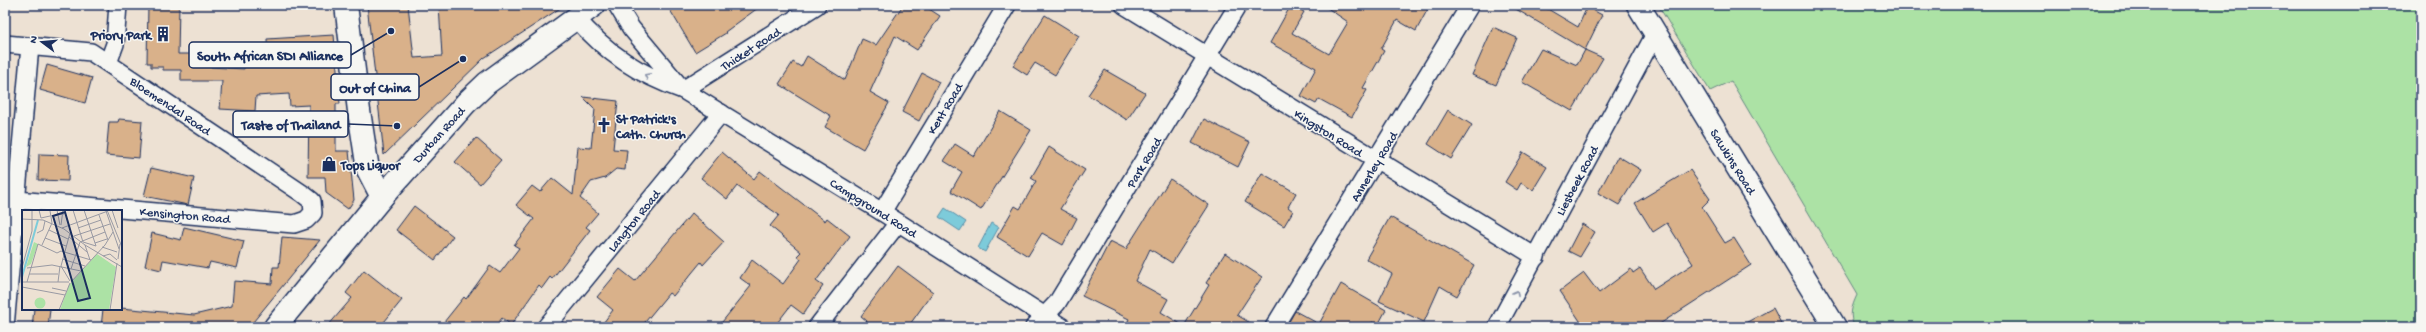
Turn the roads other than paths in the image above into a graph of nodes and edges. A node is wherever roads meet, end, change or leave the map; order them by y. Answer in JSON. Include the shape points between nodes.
{"nodes":[{"id":1,"x":118,"y":5,"type":"edge"},
{"id":2,"x":346,"y":5,"type":"edge"},
{"id":3,"x":594,"y":5,"type":"edge"},
{"id":4,"x":617,"y":5,"type":"edge"},
{"id":5,"x":817,"y":5,"type":"edge"},
{"id":6,"x":1007,"y":5,"type":"edge"},
{"id":7,"x":1124,"y":5,"type":"edge"},
{"id":8,"x":1238,"y":5,"type":"edge"},
{"id":9,"x":1470,"y":5,"type":"edge"},
{"id":10,"x":1638,"y":5,"type":"edge"},
{"id":11,"x":575,"y":18,"type":"junction"},
{"id":12,"x":1655,"y":34,"type":"junction"},
{"id":13,"x":5,"y":44,"type":"edge"},
{"id":14,"x":30,"y":46,"type":"junction"},
{"id":15,"x":1207,"y":55,"type":"junction"},
{"id":16,"x":108,"y":63,"type":"junction"},
{"id":17,"x":683,"y":90,"type":"junction"},
{"id":18,"x":721,"y":113,"type":"junction"},
{"id":19,"x":1377,"y":161,"type":"junction"},
{"id":20,"x":382,"y":197,"type":"junction"},
{"id":21,"x":11,"y":199,"type":"edge"},
{"id":22,"x":882,"y":212,"type":"junction"},
{"id":23,"x":313,"y":213,"type":"joint"},
{"id":24,"x":898,"y":223,"type":"junction"},
{"id":25,"x":1536,"y":256,"type":"junction"},
{"id":26,"x":1039,"y":321,"type":"edge"},
{"id":27,"x":1831,"y":324,"type":"edge"},
{"id":28,"x":5,"y":327,"type":"edge"},
{"id":29,"x":275,"y":327,"type":"edge"},
{"id":30,"x":546,"y":327,"type":"edge"},
{"id":31,"x":817,"y":327,"type":"edge"},
{"id":32,"x":1062,"y":327,"type":"edge"},
{"id":33,"x":1274,"y":327,"type":"edge"},
{"id":34,"x":1497,"y":327,"type":"edge"}],
"edges":[{"from":1,"to":16,"type":"street","via":[[115,44]]},
{"from":2,"to":20,"type":"main road","via":[[368,170]]},
{"from":3,"to":11,"type":"main road","name":"Durban Road"},
{"from":4,"to":17,"type":"street","name":"Campground Road","via":[[631,28]]},
{"from":5,"to":17,"type":"street","name":"Thicket Road"},
{"from":6,"to":22,"type":"street","name":"Kent Road"},
{"from":7,"to":15,"type":"street","name":"Kingston Road"},
{"from":8,"to":15,"type":"street","name":"Park Road"},
{"from":9,"to":19,"type":"street","name":"Annerley Road"},
{"from":10,"to":12,"type":"main road","name":"Sawkins Road"},
{"from":17,"to":11,"type":"street","name":"Campground Road","one_way":true,"via":[[654,80],[636,70],[603,47]]},
{"from":11,"to":20,"type":"main road","name":"Durban Road","via":[[487,83]]},
{"from":12,"to":25,"type":"street","name":"Liesbeek Road"},
{"from":12,"to":27,"type":"main road","name":"Sawkins Road","via":[[1760,202]]},
{"from":13,"to":14,"type":"street","name":"Bloemendal Road"},
{"from":14,"to":16,"type":"street","name":"Bloemendal Road","via":[[91,52]]},
{"from":14,"to":21,"type":"street"},
{"from":15,"to":19,"type":"street","name":"Kingston Road"},
{"from":15,"to":26,"type":"street","name":"Park Road","via":[[1057,303]]},
{"from":16,"to":23,"type":"street","name":"Bloemendal Road","via":[[303,194],[312,201]]},
{"from":17,"to":18,"type":"street","name":"Campground Road"},
{"from":18,"to":22,"type":"street","name":"Campground Road"},
{"from":18,"to":30,"type":"street","name":"Langton Road"},
{"from":19,"to":25,"type":"street","name":"Kingston Road"},
{"from":19,"to":33,"type":"street","name":"Annerley Road"},
{"from":20,"to":29,"type":"main road","name":"Durban Road"},
{"from":21,"to":23,"type":"street","name":"Kensington Road","via":[[294,224],[306,220]]},
{"from":21,"to":28,"type":"street"},
{"from":22,"to":24,"type":"street","name":"Campground Road"},
{"from":24,"to":26,"type":"street","name":"Campground Road"},
{"from":24,"to":31,"type":"street"},
{"from":34,"to":25,"type":"street","name":"Liesbeek Road","one_way":true},
{"from":26,"to":32,"type":"street","name":"Campground Road"}]}
